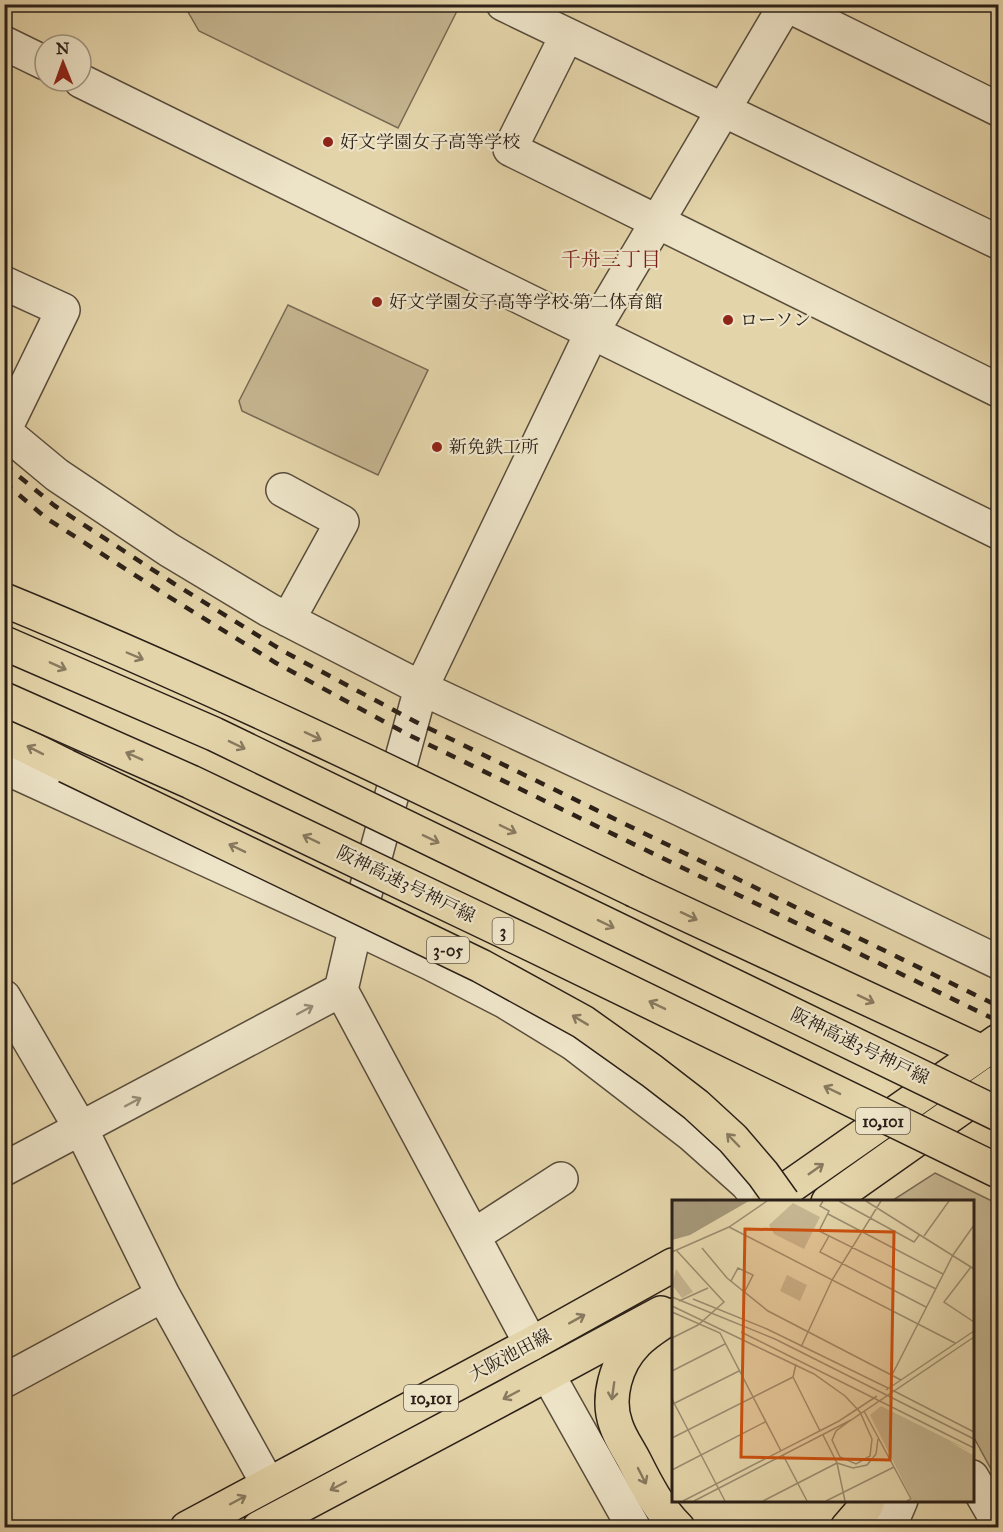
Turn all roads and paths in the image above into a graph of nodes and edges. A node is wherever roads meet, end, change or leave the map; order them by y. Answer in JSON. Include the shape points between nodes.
{"nodes":[{"id":1,"x":503,"y":4,"type":"edge"},
{"id":2,"x":786,"y":5,"type":"edge"},
{"id":3,"x":567,"y":35,"type":"junction"},
{"id":4,"x":4,"y":43,"type":"edge"},
{"id":5,"x":33,"y":57,"type":"edge"},
{"id":6,"x":93,"y":87,"type":"edge"},
{"id":7,"x":999,"y":109,"type":"edge"},
{"id":8,"x":723,"y":110,"type":"junction"},
{"id":9,"x":657,"y":222,"type":"junction"},
{"id":10,"x":999,"y":242,"type":"edge"},
{"id":11,"x":4,"y":283,"type":"edge"},
{"id":12,"x":592,"y":332,"type":"junction"},
{"id":13,"x":999,"y":390,"type":"edge"},
{"id":14,"x":4,"y":431,"type":"edge"},
{"id":15,"x":283,"y":490,"type":"dead end"},
{"id":16,"x":999,"y":532,"type":"edge"},
{"id":17,"x":4,"y":600,"type":"edge"},
{"id":18,"x":288,"y":620,"type":"junction"},
{"id":19,"x":4,"y":642,"type":"edge"},
{"id":20,"x":421,"y":688,"type":"junction"},
{"id":21,"x":4,"y":699,"type":"edge"},
{"id":22,"x":4,"y":735,"type":"edge"},
{"id":23,"x":4,"y":767,"type":"edge"},
{"id":24,"x":356,"y":928,"type":"junction"},
{"id":25,"x":999,"y":962,"type":"edge"},
{"id":26,"x":341,"y":990,"type":"junction"},
{"id":27,"x":4,"y":997,"type":"edge"},
{"id":28,"x":14,"y":1035,"type":"edge"},
{"id":29,"x":993,"y":1051,"type":"edge"},
{"id":30,"x":999,"y":1083,"type":"edge"},
{"id":31,"x":999,"y":1113,"type":"edge"},
{"id":32,"x":81,"y":1129,"type":"junction"},
{"id":33,"x":4,"y":1169,"type":"edge"},
{"id":34,"x":999,"y":1170,"type":"edge"},
{"id":35,"x":561,"y":1179,"type":"dead end"},
{"id":36,"x":759,"y":1200,"type":"edge"},
{"id":37,"x":771,"y":1200,"type":"edge"},
{"id":38,"x":782,"y":1200,"type":"edge"},
{"id":39,"x":831,"y":1200,"type":"edge"},
{"id":40,"x":473,"y":1236,"type":"junction"},
{"id":41,"x":672,"y":1266,"type":"edge"},
{"id":42,"x":163,"y":1295,"type":"junction"},
{"id":43,"x":672,"y":1307,"type":"edge"},
{"id":44,"x":672,"y":1316,"type":"edge"},
{"id":45,"x":531,"y":1344,"type":"junction"},
{"id":46,"x":548,"y":1375,"type":"junction"},
{"id":47,"x":4,"y":1381,"type":"edge"},
{"id":48,"x":973,"y":1479,"type":"edge"},
{"id":49,"x":268,"y":1484,"type":"junction"},
{"id":50,"x":867,"y":1502,"type":"edge"},
{"id":51,"x":900,"y":1502,"type":"edge"},
{"id":52,"x":999,"y":1522,"type":"edge"},
{"id":53,"x":279,"y":1523,"type":"edge"},
{"id":54,"x":187,"y":1527,"type":"edge"},
{"id":55,"x":634,"y":1527,"type":"edge"},
{"id":56,"x":678,"y":1527,"type":"edge"},
{"id":57,"x":847,"y":1527,"type":"edge"},
{"id":58,"x":887,"y":1527,"type":"edge"}],
"edges":[{"from":1,"to":3,"type":"street"},
{"from":2,"to":7,"type":"street"},
{"from":2,"to":8,"type":"street"},
{"from":3,"to":8,"type":"street"},
{"from":3,"to":9,"type":"street","via":[[510,149]]},
{"from":4,"to":5,"type":"street"},
{"from":6,"to":12,"type":"street"},
{"from":8,"to":9,"type":"street"},
{"from":8,"to":10,"type":"street"},
{"from":9,"to":12,"type":"street"},
{"from":9,"to":13,"type":"street"},
{"from":11,"to":14,"type":"street","via":[[63,310]]},
{"from":12,"to":16,"type":"street"},
{"from":12,"to":20,"type":"street"},
{"from":14,"to":18,"type":"street","via":[[57,475]]},
{"from":15,"to":18,"type":"street","via":[[342,522]]},
{"from":17,"to":29,"type":"main road","one_way":true,"bridge":true,"via":[[309,734],[636,891]]},
{"from":18,"to":20,"type":"street"},
{"from":19,"to":31,"type":"main road","name":"阪神高速3号神戸線","one_way":true,"bridge":true,"via":[[214,734]]},
{"from":20,"to":24,"type":"street"},
{"from":20,"to":25,"type":"street"},
{"from":34,"to":21,"type":"main road","name":"阪神高速3号神戸線","number":"3","one_way":true,"bridge":true,"via":[[202,787]]},
{"from":38,"to":22,"type":"main road","number":"3-05","one_way":true,"bridge":true,"via":[[733,1139],[696,1105],[583,1022],[481,966]]},
{"from":23,"to":24,"type":"street"},
{"from":24,"to":26,"type":"street"},
{"from":24,"to":36,"type":"street","via":[[504,1001],[574,1044],[692,1136],[747,1184]]},
{"from":32,"to":26,"type":"street","one_way":true},
{"from":26,"to":40,"type":"street"},
{"from":27,"to":28,"type":"street"},
{"from":28,"to":32,"type":"street"},
{"from":37,"to":29,"type":"main road","number":"10,101","one_way":true},
{"from":30,"to":39,"type":"main road","number":"10,101"},
{"from":32,"to":33,"type":"street"},
{"from":32,"to":42,"type":"street"},
{"from":35,"to":40,"type":"street"},
{"from":40,"to":45,"type":"street"},
{"from":45,"to":41,"type":"main road","name":"大阪池田線","number":"10,101","one_way":true},
{"from":42,"to":47,"type":"street"},
{"from":42,"to":49,"type":"street"},
{"from":43,"to":46,"type":"main road","name":"大阪池田線","number":"10,101"},
{"from":44,"to":56,"type":"main road","one_way":true,"via":[[636,1342],[622,1361],[612,1404],[615,1424],[648,1488]]},
{"from":45,"to":49,"type":"main road","name":"大阪池田線","number":"10,101"},
{"from":46,"to":53,"type":"main road","name":"大阪池田線","number":"10,101","one_way":true},
{"from":46,"to":55,"type":"street"},
{"from":48,"to":52,"type":"street"},
{"from":54,"to":49,"type":"main road","name":"大阪池田線","number":"10,101","one_way":true},
{"from":50,"to":57,"type":"main road"},
{"from":51,"to":58,"type":"street"}]}
